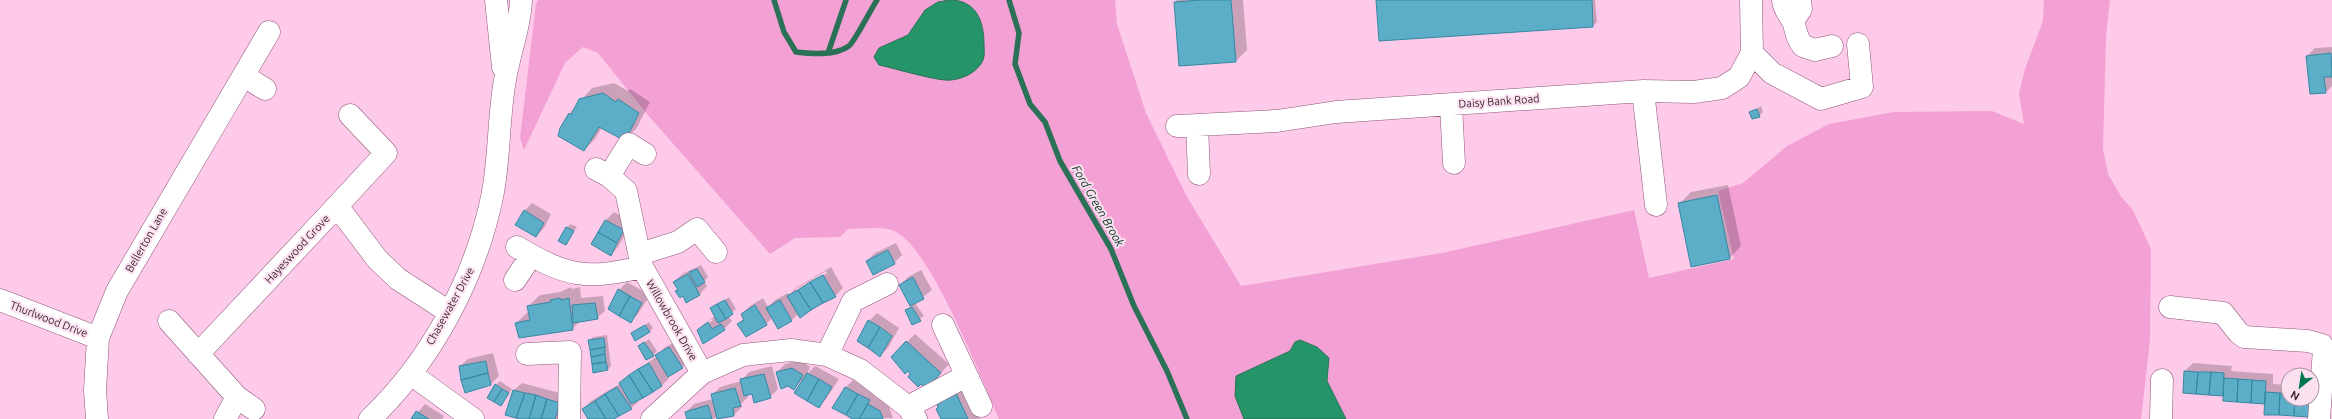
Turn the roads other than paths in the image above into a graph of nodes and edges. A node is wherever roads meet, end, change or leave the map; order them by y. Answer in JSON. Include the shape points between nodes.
{"nodes":[{"id":1,"x":496,"y":0,"type":"edge"},
{"id":2,"x":521,"y":0,"type":"edge"},
{"id":3,"x":1751,"y":0,"type":"edge"},
{"id":4,"x":1783,"y":0,"type":"edge"},
{"id":5,"x":1800,"y":0,"type":"edge"},
{"id":6,"x":1793,"y":21,"type":"junction"},
{"id":7,"x":269,"y":32,"type":"dead end"},
{"id":8,"x":1858,"y":44,"type":"dead end"},
{"id":9,"x":1832,"y":46,"type":"dead end"},
{"id":10,"x":1752,"y":53,"type":"junction"},
{"id":11,"x":244,"y":76,"type":"junction"},
{"id":12,"x":504,"y":80,"type":"junction"},
{"id":13,"x":265,"y":89,"type":"dead end"},
{"id":14,"x":1643,"y":91,"type":"junction"},
{"id":15,"x":1451,"y":105,"type":"junction"},
{"id":16,"x":350,"y":115,"type":"dead end"},
{"id":17,"x":645,"y":154,"type":"dead end"},
{"id":18,"x":1454,"y":163,"type":"dead end"},
{"id":19,"x":1199,"y":174,"type":"dead end"},
{"id":20,"x":1656,"y":205,"type":"dead end"},
{"id":21,"x":337,"y":206,"type":"junction"},
{"id":22,"x":716,"y":252,"type":"dead end"},
{"id":23,"x":641,"y":260,"type":"junction"},
{"id":24,"x":515,"y":280,"type":"dead end"},
{"id":25,"x":887,"y":284,"type":"dead end"},
{"id":26,"x":0,"y":300,"type":"edge"},
{"id":27,"x":2170,"y":307,"type":"dead end"},
{"id":28,"x":449,"y":312,"type":"junction"},
{"id":29,"x":169,"y":321,"type":"dead end"},
{"id":30,"x":943,"y":325,"type":"dead end"},
{"id":31,"x":98,"y":338,"type":"junction"},
{"id":32,"x":198,"y":354,"type":"junction"},
{"id":33,"x":527,"y":354,"type":"dead end"},
{"id":34,"x":827,"y":355,"type":"junction"},
{"id":35,"x":702,"y":373,"type":"junction"},
{"id":36,"x":411,"y":374,"type":"junction"},
{"id":37,"x":966,"y":376,"type":"junction"},
{"id":38,"x":2162,"y":380,"type":"dead end"},
{"id":39,"x":981,"y":406,"type":"dead end"},
{"id":40,"x":912,"y":413,"type":"edge"},
{"id":41,"x":97,"y":419,"type":"edge"},
{"id":42,"x":225,"y":419,"type":"edge"},
{"id":43,"x":370,"y":419,"type":"edge"},
{"id":44,"x":473,"y":419,"type":"edge"},
{"id":45,"x":569,"y":419,"type":"edge"},
{"id":46,"x":652,"y":419,"type":"edge"},
{"id":47,"x":2161,"y":419,"type":"edge"},
{"id":48,"x":2319,"y":419,"type":"edge"}],
"edges":[{"from":1,"to":12,"type":"street","name":"Chasewater Drive"},
{"from":2,"to":12,"type":"street","name":"Chasewater Drive","via":[[519,23]]},
{"from":3,"to":10,"type":"street","name":"Daisy Bank Road"},
{"from":4,"to":6,"type":"street","via":[[1784,10]]},
{"from":5,"to":6,"type":"street","via":[[1801,9]]},
{"from":6,"to":9,"type":"street","via":[[1794,30],[1803,46],[1815,50]]},
{"from":7,"to":11,"type":"street","name":"Bellerton Lane"},
{"from":8,"to":10,"type":"street","via":[[1870,87],[1821,98],[1772,72]]},
{"from":10,"to":14,"type":"street","name":"Daisy Bank Road","via":[[1739,77],[1722,88],[1694,92]]},
{"from":11,"to":13,"type":"street"},
{"from":11,"to":31,"type":"street","name":"Bellerton Lane","via":[[117,291]]},
{"from":12,"to":28,"type":"street","name":"Chasewater Drive","via":[[492,197],[474,263]]},
{"from":14,"to":15,"type":"street","name":"Daisy Bank Road"},
{"from":14,"to":20,"type":"street"},
{"from":15,"to":18,"type":"street"},
{"from":15,"to":19,"type":"street","name":"Daisy Bank Road","via":[[1336,112],[1277,121],[1187,126]]},
{"from":16,"to":21,"type":"street","via":[[386,153]]},
{"from":17,"to":23,"type":"street","name":"Willowbrook Drive","via":[[629,144],[603,172],[626,191]]},
{"from":21,"to":28,"type":"street","name":"Hayeswood Grove","via":[[377,259],[393,274]]},
{"from":21,"to":32,"type":"street","name":"Hayeswood Grove"},
{"from":22,"to":23,"type":"street","via":[[697,229],[678,242]]},
{"from":23,"to":24,"type":"street","name":"Willowbrook Drive","via":[[601,275],[582,275],[560,270],[524,252]]},
{"from":23,"to":35,"type":"street","name":"Willowbrook Drive"},
{"from":25,"to":34,"type":"street","via":[[853,301]]},
{"from":26,"to":31,"type":"street","name":"Thurlwood Drive"},
{"from":27,"to":48,"type":"street","via":[[2223,313],[2244,337],[2308,341],[2322,345],[2324,349]]},
{"from":28,"to":36,"type":"street","name":"Chasewater Drive"},
{"from":29,"to":32,"type":"street"},
{"from":30,"to":37,"type":"street"},
{"from":31,"to":41,"type":"street","name":"Bellerton Lane","via":[[95,390]]},
{"from":32,"to":42,"type":"street","via":[[245,403]]},
{"from":33,"to":45,"type":"street","via":[[570,352]]},
{"from":34,"to":35,"type":"street","via":[[791,350],[743,355]]},
{"from":34,"to":40,"type":"street","via":[[860,370]]},
{"from":35,"to":46,"type":"street"},
{"from":36,"to":43,"type":"street","name":"Chasewater Drive"},
{"from":36,"to":44,"type":"street"},
{"from":37,"to":39,"type":"street"},
{"from":37,"to":40,"type":"street"},
{"from":38,"to":47,"type":"street"}]}
